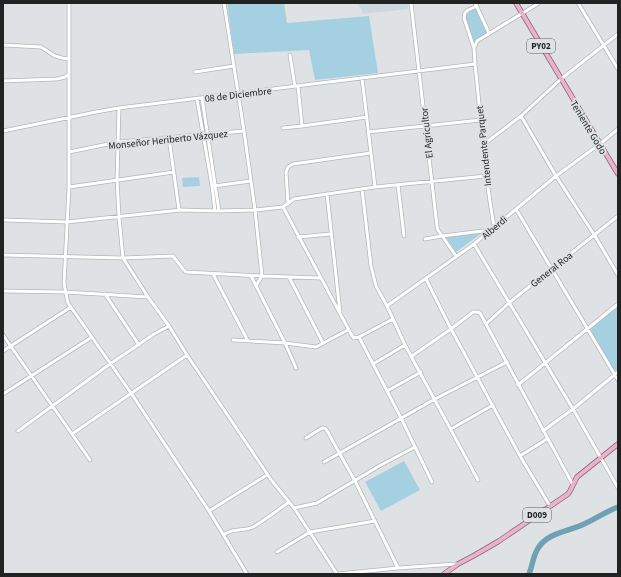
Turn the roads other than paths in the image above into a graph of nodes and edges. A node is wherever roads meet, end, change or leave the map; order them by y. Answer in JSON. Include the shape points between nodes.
{"nodes":[{"id":1,"x":69,"y":3,"type":"edge"},
{"id":2,"x":224,"y":3,"type":"edge"},
{"id":3,"x":411,"y":3,"type":"edge"},
{"id":4,"x":516,"y":3,"type":"edge"},
{"id":5,"x":539,"y":3,"type":"edge"},
{"id":6,"x":578,"y":3,"type":"edge"},
{"id":7,"x":476,"y":5,"type":"edge"},
{"id":8,"x":521,"y":13,"type":"junction"},
{"id":9,"x":489,"y":33,"type":"junction"},
{"id":10,"x":618,"y":34,"type":"edge"},
{"id":11,"x":3,"y":45,"type":"edge"},
{"id":12,"x":603,"y":46,"type":"junction"},
{"id":13,"x":474,"y":48,"type":"junction"},
{"id":14,"x":290,"y":56,"type":"dead end"},
{"id":15,"x":69,"y":59,"type":"junction"},
{"id":16,"x":475,"y":64,"type":"junction"},
{"id":17,"x":234,"y":66,"type":"junction"},
{"id":18,"x":618,"y":69,"type":"edge"},
{"id":19,"x":195,"y":72,"type":"dead end"},
{"id":20,"x":419,"y":72,"type":"junction"},
{"id":21,"x":69,"y":74,"type":"junction"},
{"id":22,"x":362,"y":78,"type":"junction"},
{"id":23,"x":561,"y":79,"type":"junction"},
{"id":24,"x":3,"y":81,"type":"edge"},
{"id":25,"x":296,"y":86,"type":"junction"},
{"id":26,"x":238,"y":93,"type":"junction"},
{"id":27,"x":197,"y":98,"type":"junction"},
{"id":28,"x":202,"y":98,"type":"junction"},
{"id":29,"x":119,"y":108,"type":"junction"},
{"id":30,"x":521,"y":116,"type":"junction"},
{"id":31,"x":367,"y":117,"type":"junction"},
{"id":32,"x":70,"y":118,"type":"junction"},
{"id":33,"x":481,"y":120,"type":"junction"},
{"id":34,"x":302,"y":126,"type":"junction"},
{"id":35,"x":426,"y":126,"type":"junction"},
{"id":36,"x":283,"y":128,"type":"dead end"},
{"id":37,"x":618,"y":129,"type":"edge"},
{"id":38,"x":3,"y":131,"type":"edge"},
{"id":39,"x":244,"y":131,"type":"junction"},
{"id":40,"x":368,"y":132,"type":"junction"},
{"id":41,"x":205,"y":134,"type":"junction"},
{"id":42,"x":169,"y":138,"type":"junction"},
{"id":43,"x":118,"y":142,"type":"junction"},
{"id":44,"x":600,"y":144,"type":"junction"},
{"id":45,"x":483,"y":145,"type":"junction"},
{"id":46,"x":69,"y":152,"type":"junction"},
{"id":47,"x":371,"y":153,"type":"junction"},
{"id":48,"x":174,"y":172,"type":"junction"},
{"id":49,"x":618,"y":174,"type":"edge"},
{"id":50,"x":486,"y":176,"type":"junction"},
{"id":51,"x":556,"y":176,"type":"junction"},
{"id":52,"x":118,"y":180,"type":"junction"},
{"id":53,"x":251,"y":181,"type":"junction"},
{"id":54,"x":432,"y":181,"type":"junction"},
{"id":55,"x":398,"y":185,"type":"junction"},
{"id":56,"x":213,"y":186,"type":"junction"},
{"id":57,"x":69,"y":187,"type":"junction"},
{"id":58,"x":375,"y":187,"type":"junction"},
{"id":59,"x":362,"y":189,"type":"junction"},
{"id":60,"x":327,"y":194,"type":"junction"},
{"id":61,"x":288,"y":204,"type":"junction"},
{"id":62,"x":283,"y":208,"type":"junction"},
{"id":63,"x":516,"y":209,"type":"junction"},
{"id":64,"x":179,"y":210,"type":"junction"},
{"id":65,"x":254,"y":210,"type":"junction"},
{"id":66,"x":217,"y":211,"type":"junction"},
{"id":67,"x":618,"y":216,"type":"edge"},
{"id":68,"x":119,"y":217,"type":"junction"},
{"id":69,"x":3,"y":220,"type":"edge"},
{"id":70,"x":67,"y":222,"type":"junction"},
{"id":71,"x":494,"y":226,"type":"junction"},
{"id":72,"x":490,"y":230,"type":"junction"},
{"id":73,"x":331,"y":234,"type":"junction"},
{"id":74,"x":404,"y":236,"type":"dead end"},
{"id":75,"x":442,"y":236,"type":"junction"},
{"id":76,"x":595,"y":236,"type":"junction"},
{"id":77,"x":298,"y":237,"type":"junction"},
{"id":78,"x":425,"y":239,"type":"dead end"},
{"id":79,"x":474,"y":244,"type":"junction"},
{"id":80,"x":3,"y":255,"type":"edge"},
{"id":81,"x":65,"y":256,"type":"junction"},
{"id":82,"x":456,"y":256,"type":"junction"},
{"id":83,"x":123,"y":258,"type":"junction"},
{"id":84,"x":552,"y":269,"type":"junction"},
{"id":85,"x":213,"y":274,"type":"junction"},
{"id":86,"x":618,"y":275,"type":"edge"},
{"id":87,"x":251,"y":276,"type":"junction"},
{"id":88,"x":262,"y":276,"type":"junction"},
{"id":89,"x":289,"y":277,"type":"junction"},
{"id":90,"x":320,"y":278,"type":"junction"},
{"id":91,"x":426,"y":279,"type":"junction"},
{"id":92,"x":256,"y":286,"type":"junction"},
{"id":93,"x":3,"y":291,"type":"edge"},
{"id":94,"x":65,"y":292,"type":"junction"},
{"id":95,"x":105,"y":294,"type":"junction"},
{"id":96,"x":148,"y":297,"type":"junction"},
{"id":97,"x":510,"y":302,"type":"junction"},
{"id":98,"x":618,"y":304,"type":"edge"},
{"id":99,"x":387,"y":306,"type":"junction"},
{"id":100,"x":71,"y":307,"type":"junction"},
{"id":101,"x":340,"y":314,"type":"junction"},
{"id":102,"x":393,"y":319,"type":"junction"},
{"id":103,"x":486,"y":324,"type":"junction"},
{"id":104,"x":169,"y":326,"type":"junction"},
{"id":105,"x":451,"y":329,"type":"junction"},
{"id":106,"x":588,"y":329,"type":"junction"},
{"id":107,"x":348,"y":330,"type":"junction"},
{"id":108,"x":3,"y":335,"type":"edge"},
{"id":109,"x":359,"y":337,"type":"junction"},
{"id":110,"x":92,"y":338,"type":"junction"},
{"id":111,"x":233,"y":340,"type":"dead end"},
{"id":112,"x":248,"y":341,"type":"junction"},
{"id":113,"x":285,"y":343,"type":"junction"},
{"id":114,"x":323,"y":343,"type":"junction"},
{"id":115,"x":139,"y":344,"type":"junction"},
{"id":116,"x":405,"y":345,"type":"junction"},
{"id":117,"x":11,"y":346,"type":"junction"},
{"id":118,"x":3,"y":351,"type":"edge"},
{"id":119,"x":187,"y":355,"type":"junction"},
{"id":120,"x":412,"y":356,"type":"junction"},
{"id":121,"x":506,"y":362,"type":"junction"},
{"id":122,"x":546,"y":362,"type":"junction"},
{"id":123,"x":110,"y":364,"type":"junction"},
{"id":124,"x":373,"y":364,"type":"junction"},
{"id":125,"x":296,"y":368,"type":"dead end"},
{"id":126,"x":421,"y":372,"type":"junction"},
{"id":127,"x":616,"y":374,"type":"edge"},
{"id":128,"x":32,"y":376,"type":"junction"},
{"id":129,"x":478,"y":377,"type":"junction"},
{"id":130,"x":618,"y":380,"type":"edge"},
{"id":131,"x":518,"y":385,"type":"junction"},
{"id":132,"x":387,"y":391,"type":"junction"},
{"id":133,"x":3,"y":394,"type":"edge"},
{"id":134,"x":130,"y":394,"type":"junction"},
{"id":135,"x":435,"y":399,"type":"junction"},
{"id":136,"x":493,"y":405,"type":"junction"},
{"id":137,"x":52,"y":406,"type":"junction"},
{"id":138,"x":573,"y":409,"type":"junction"},
{"id":139,"x":401,"y":418,"type":"junction"},
{"id":140,"x":451,"y":429,"type":"junction"},
{"id":141,"x":18,"y":431,"type":"dead end"},
{"id":142,"x":543,"y":431,"type":"junction"},
{"id":143,"x":72,"y":434,"type":"junction"},
{"id":144,"x":306,"y":438,"type":"dead end"},
{"id":145,"x":547,"y":439,"type":"junction"},
{"id":146,"x":618,"y":444,"type":"edge"},
{"id":147,"x":415,"y":447,"type":"junction"},
{"id":148,"x":340,"y":453,"type":"junction"},
{"id":149,"x":520,"y":456,"type":"junction"},
{"id":150,"x":601,"y":458,"type":"junction"},
{"id":151,"x":90,"y":460,"type":"dead end"},
{"id":152,"x":324,"y":462,"type":"dead end"},
{"id":153,"x":267,"y":475,"type":"junction"},
{"id":154,"x":478,"y":480,"type":"dead end"},
{"id":155,"x":355,"y":481,"type":"junction"},
{"id":156,"x":432,"y":482,"type":"dead end"},
{"id":157,"x":573,"y":485,"type":"junction"},
{"id":158,"x":618,"y":488,"type":"edge"},
{"id":159,"x":289,"y":502,"type":"junction"},
{"id":160,"x":550,"y":506,"type":"junction"},
{"id":161,"x":294,"y":508,"type":"junction"},
{"id":162,"x":209,"y":511,"type":"junction"},
{"id":163,"x":375,"y":521,"type":"junction"},
{"id":164,"x":310,"y":532,"type":"junction"},
{"id":165,"x":223,"y":535,"type":"junction"},
{"id":166,"x":277,"y":552,"type":"dead end"},
{"id":167,"x":458,"y":564,"type":"junction"},
{"id":168,"x":398,"y":568,"type":"junction"},
{"id":169,"x":247,"y":574,"type":"edge"},
{"id":170,"x":338,"y":574,"type":"edge"},
{"id":171,"x":444,"y":574,"type":"edge"}],
"edges":[{"from":1,"to":15,"type":"street"},
{"from":2,"to":17,"type":"street"},
{"from":3,"to":20,"type":"street","name":"El Agricultor"},
{"from":4,"to":8,"type":"main road","number":"PY02"},
{"from":5,"to":8,"type":"street"},
{"from":6,"to":12,"type":"street"},
{"from":7,"to":9,"type":"street"},
{"from":7,"to":13,"type":"street","name":"Intendente Parquet","via":[[464,13]]},
{"from":8,"to":9,"type":"street"},
{"from":8,"to":23,"type":"main road","number":"PY02"},
{"from":9,"to":13,"type":"street","via":[[477,40]]},
{"from":10,"to":12,"type":"street"},
{"from":11,"to":15,"type":"street","via":[[41,46],[55,56]]},
{"from":12,"to":18,"type":"street"},
{"from":12,"to":23,"type":"street"},
{"from":13,"to":16,"type":"street","name":"Intendente Parquet"},
{"from":14,"to":25,"type":"street"},
{"from":15,"to":21,"type":"street"},
{"from":16,"to":20,"type":"street","name":"08 de Diciembre"},
{"from":16,"to":33,"type":"street","name":"Intendente Parquet"},
{"from":17,"to":19,"type":"street"},
{"from":17,"to":26,"type":"street"},
{"from":20,"to":22,"type":"street","name":"08 de Diciembre"},
{"from":20,"to":35,"type":"street","name":"El Agricultor"},
{"from":21,"to":24,"type":"street","via":[[57,79]]},
{"from":21,"to":32,"type":"street"},
{"from":22,"to":25,"type":"street","name":"08 de Diciembre"},
{"from":22,"to":31,"type":"street"},
{"from":23,"to":30,"type":"street"},
{"from":23,"to":44,"type":"main road","name":"Teniente Godo","number":"PY02"},
{"from":25,"to":26,"type":"street","name":"08 de Diciembre"},
{"from":25,"to":34,"type":"street"},
{"from":26,"to":28,"type":"street","name":"08 de Diciembre"},
{"from":26,"to":39,"type":"street"},
{"from":27,"to":28,"type":"street","name":"08 de Diciembre"},
{"from":27,"to":29,"type":"street","name":"08 de Diciembre"},
{"from":27,"to":41,"type":"street"},
{"from":28,"to":41,"type":"street"},
{"from":29,"to":32,"type":"street","name":"08 de Diciembre"},
{"from":29,"to":43,"type":"street"},
{"from":30,"to":45,"type":"street"},
{"from":30,"to":51,"type":"street"},
{"from":31,"to":34,"type":"street"},
{"from":31,"to":40,"type":"street"},
{"from":32,"to":38,"type":"street","name":"08 de Diciembre"},
{"from":32,"to":46,"type":"street"},
{"from":33,"to":35,"type":"street"},
{"from":33,"to":45,"type":"street","name":"Intendente Parquet"},
{"from":34,"to":36,"type":"street"},
{"from":35,"to":40,"type":"street"},
{"from":35,"to":54,"type":"street","name":"El Agricultor"},
{"from":37,"to":44,"type":"street","name":"Alberdi"},
{"from":39,"to":41,"type":"street","name":"Monseñor Heriberto Vázquez"},
{"from":39,"to":53,"type":"street"},
{"from":40,"to":47,"type":"street"},
{"from":41,"to":42,"type":"street","name":"Monseñor Heriberto Vázquez"},
{"from":41,"to":56,"type":"street"},
{"from":42,"to":43,"type":"street","name":"Monseñor Heriberto Vázquez"},
{"from":42,"to":48,"type":"street"},
{"from":43,"to":46,"type":"street","name":"Monseñor Heriberto Vázquez"},
{"from":43,"to":52,"type":"street"},
{"from":44,"to":49,"type":"main road","name":"Teniente Godo","number":"PY02"},
{"from":44,"to":51,"type":"street","name":"Alberdi"},
{"from":45,"to":50,"type":"street","name":"Intendente Parquet"},
{"from":46,"to":57,"type":"street"},
{"from":47,"to":58,"type":"street"},
{"from":47,"to":61,"type":"street","via":[[293,164],[288,167]]},
{"from":48,"to":52,"type":"street"},
{"from":48,"to":64,"type":"street"},
{"from":50,"to":54,"type":"street"},
{"from":50,"to":71,"type":"street","name":"Intendente Parquet"},
{"from":51,"to":63,"type":"street","name":"Alberdi"},
{"from":51,"to":76,"type":"street"},
{"from":52,"to":57,"type":"street"},
{"from":52,"to":68,"type":"street"},
{"from":53,"to":56,"type":"street"},
{"from":53,"to":65,"type":"street"},
{"from":54,"to":55,"type":"street"},
{"from":54,"to":75,"type":"street","name":"El Agricultor","via":[[437,226]]},
{"from":55,"to":58,"type":"street"},
{"from":55,"to":74,"type":"street"},
{"from":56,"to":66,"type":"street"},
{"from":57,"to":70,"type":"street"},
{"from":58,"to":59,"type":"street"},
{"from":59,"to":60,"type":"street"},
{"from":59,"to":99,"type":"street","via":[[371,266],[376,286]]},
{"from":60,"to":61,"type":"street","via":[[294,199]]},
{"from":60,"to":73,"type":"street"},
{"from":61,"to":62,"type":"street"},
{"from":62,"to":65,"type":"street"},
{"from":62,"to":77,"type":"street"},
{"from":63,"to":71,"type":"street","name":"Alberdi"},
{"from":63,"to":84,"type":"street"},
{"from":64,"to":66,"type":"street"},
{"from":64,"to":68,"type":"street"},
{"from":65,"to":66,"type":"street"},
{"from":65,"to":88,"type":"street"},
{"from":67,"to":76,"type":"street","name":"General Roa"},
{"from":68,"to":70,"type":"street"},
{"from":68,"to":83,"type":"street"},
{"from":69,"to":70,"type":"street"},
{"from":70,"to":81,"type":"street"},
{"from":71,"to":72,"type":"street","name":"Alberdi"},
{"from":72,"to":75,"type":"street"},
{"from":72,"to":79,"type":"street","name":"Alberdi"},
{"from":73,"to":77,"type":"street"},
{"from":73,"to":101,"type":"street"},
{"from":75,"to":78,"type":"street"},
{"from":75,"to":82,"type":"street","name":"El Agricultor"},
{"from":76,"to":84,"type":"street","name":"General Roa"},
{"from":76,"to":86,"type":"street"},
{"from":77,"to":90,"type":"street"},
{"from":79,"to":82,"type":"street","name":"Alberdi"},
{"from":79,"to":97,"type":"street"},
{"from":80,"to":81,"type":"street"},
{"from":81,"to":83,"type":"street"},
{"from":81,"to":94,"type":"street"},
{"from":82,"to":91,"type":"street","name":"Alberdi"},
{"from":83,"to":85,"type":"street","via":[[173,256],[186,272]]},
{"from":83,"to":96,"type":"street"},
{"from":84,"to":97,"type":"street","name":"General Roa"},
{"from":84,"to":106,"type":"street"},
{"from":85,"to":87,"type":"street"},
{"from":85,"to":112,"type":"street"},
{"from":87,"to":88,"type":"street"},
{"from":87,"to":92,"type":"street"},
{"from":88,"to":89,"type":"street"},
{"from":88,"to":92,"type":"street"},
{"from":89,"to":90,"type":"street"},
{"from":89,"to":114,"type":"street"},
{"from":90,"to":101,"type":"street"},
{"from":91,"to":99,"type":"street","name":"Alberdi"},
{"from":91,"to":105,"type":"street"},
{"from":92,"to":113,"type":"street"},
{"from":93,"to":94,"type":"street"},
{"from":94,"to":95,"type":"street"},
{"from":94,"to":100,"type":"street"},
{"from":95,"to":96,"type":"street"},
{"from":95,"to":115,"type":"street"},
{"from":96,"to":104,"type":"street"},
{"from":97,"to":103,"type":"street","name":"General Roa"},
{"from":97,"to":122,"type":"street"},
{"from":98,"to":106,"type":"street"},
{"from":99,"to":102,"type":"street"},
{"from":100,"to":110,"type":"street"},
{"from":100,"to":117,"type":"street"},
{"from":101,"to":107,"type":"street"},
{"from":102,"to":109,"type":"street"},
{"from":102,"to":116,"type":"street"},
{"from":103,"to":105,"type":"street","via":[[480,314],[473,312]]},
{"from":103,"to":121,"type":"street"},
{"from":104,"to":115,"type":"street"},
{"from":104,"to":119,"type":"street"},
{"from":105,"to":120,"type":"street"},
{"from":105,"to":129,"type":"street"},
{"from":106,"to":122,"type":"street"},
{"from":106,"to":127,"type":"street"},
{"from":107,"to":109,"type":"street","via":[[354,338]]},
{"from":107,"to":114,"type":"street"},
{"from":108,"to":117,"type":"street"},
{"from":109,"to":124,"type":"street"},
{"from":110,"to":123,"type":"street"},
{"from":110,"to":128,"type":"street"},
{"from":111,"to":112,"type":"street"},
{"from":112,"to":113,"type":"street"},
{"from":113,"to":114,"type":"street","via":[[316,347]]},
{"from":113,"to":125,"type":"street"},
{"from":115,"to":123,"type":"street"},
{"from":116,"to":120,"type":"street"},
{"from":116,"to":124,"type":"street"},
{"from":117,"to":118,"type":"street"},
{"from":117,"to":128,"type":"street"},
{"from":119,"to":134,"type":"street"},
{"from":119,"to":153,"type":"street"},
{"from":120,"to":126,"type":"street"},
{"from":121,"to":129,"type":"street"},
{"from":121,"to":131,"type":"street"},
{"from":122,"to":131,"type":"street"},
{"from":122,"to":138,"type":"street"},
{"from":123,"to":134,"type":"street"},
{"from":123,"to":137,"type":"street"},
{"from":124,"to":132,"type":"street"},
{"from":126,"to":132,"type":"street"},
{"from":126,"to":135,"type":"street"},
{"from":127,"to":130,"type":"street"},
{"from":127,"to":138,"type":"street"},
{"from":128,"to":133,"type":"street"},
{"from":128,"to":137,"type":"street"},
{"from":129,"to":135,"type":"street"},
{"from":129,"to":136,"type":"street"},
{"from":131,"to":142,"type":"street"},
{"from":132,"to":139,"type":"street"},
{"from":134,"to":143,"type":"street"},
{"from":134,"to":162,"type":"street"},
{"from":135,"to":139,"type":"street"},
{"from":135,"to":140,"type":"street"},
{"from":136,"to":140,"type":"street"},
{"from":136,"to":149,"type":"street"},
{"from":137,"to":141,"type":"street"},
{"from":137,"to":143,"type":"street"},
{"from":138,"to":142,"type":"street"},
{"from":138,"to":150,"type":"street"},
{"from":139,"to":147,"type":"street"},
{"from":139,"to":148,"type":"street"},
{"from":140,"to":154,"type":"street"},
{"from":142,"to":145,"type":"street"},
{"from":143,"to":151,"type":"street"},
{"from":144,"to":148,"type":"street","via":[[324,428]]},
{"from":145,"to":149,"type":"street"},
{"from":145,"to":157,"type":"street"},
{"from":146,"to":150,"type":"main road","number":"D009"},
{"from":147,"to":155,"type":"street"},
{"from":147,"to":156,"type":"street"},
{"from":148,"to":152,"type":"street"},
{"from":148,"to":155,"type":"street"},
{"from":149,"to":160,"type":"street"},
{"from":150,"to":157,"type":"main road","number":"D009","via":[[577,477]]},
{"from":150,"to":158,"type":"street"},
{"from":153,"to":159,"type":"street"},
{"from":153,"to":162,"type":"street"},
{"from":155,"to":161,"type":"street","via":[[316,503]]},
{"from":155,"to":163,"type":"street"},
{"from":157,"to":160,"type":"main road","number":"D009","via":[[568,494]]},
{"from":159,"to":161,"type":"street"},
{"from":159,"to":165,"type":"street","via":[[252,527]]},
{"from":160,"to":167,"type":"main road","number":"D009","via":[[499,541]]},
{"from":161,"to":164,"type":"street"},
{"from":162,"to":165,"type":"street"},
{"from":163,"to":164,"type":"street"},
{"from":163,"to":168,"type":"street"},
{"from":164,"to":166,"type":"street"},
{"from":164,"to":170,"type":"street"},
{"from":165,"to":169,"type":"street"},
{"from":167,"to":168,"type":"street"},
{"from":167,"to":171,"type":"main road","number":"D009"},
{"from":168,"to":170,"type":"street"}]}
